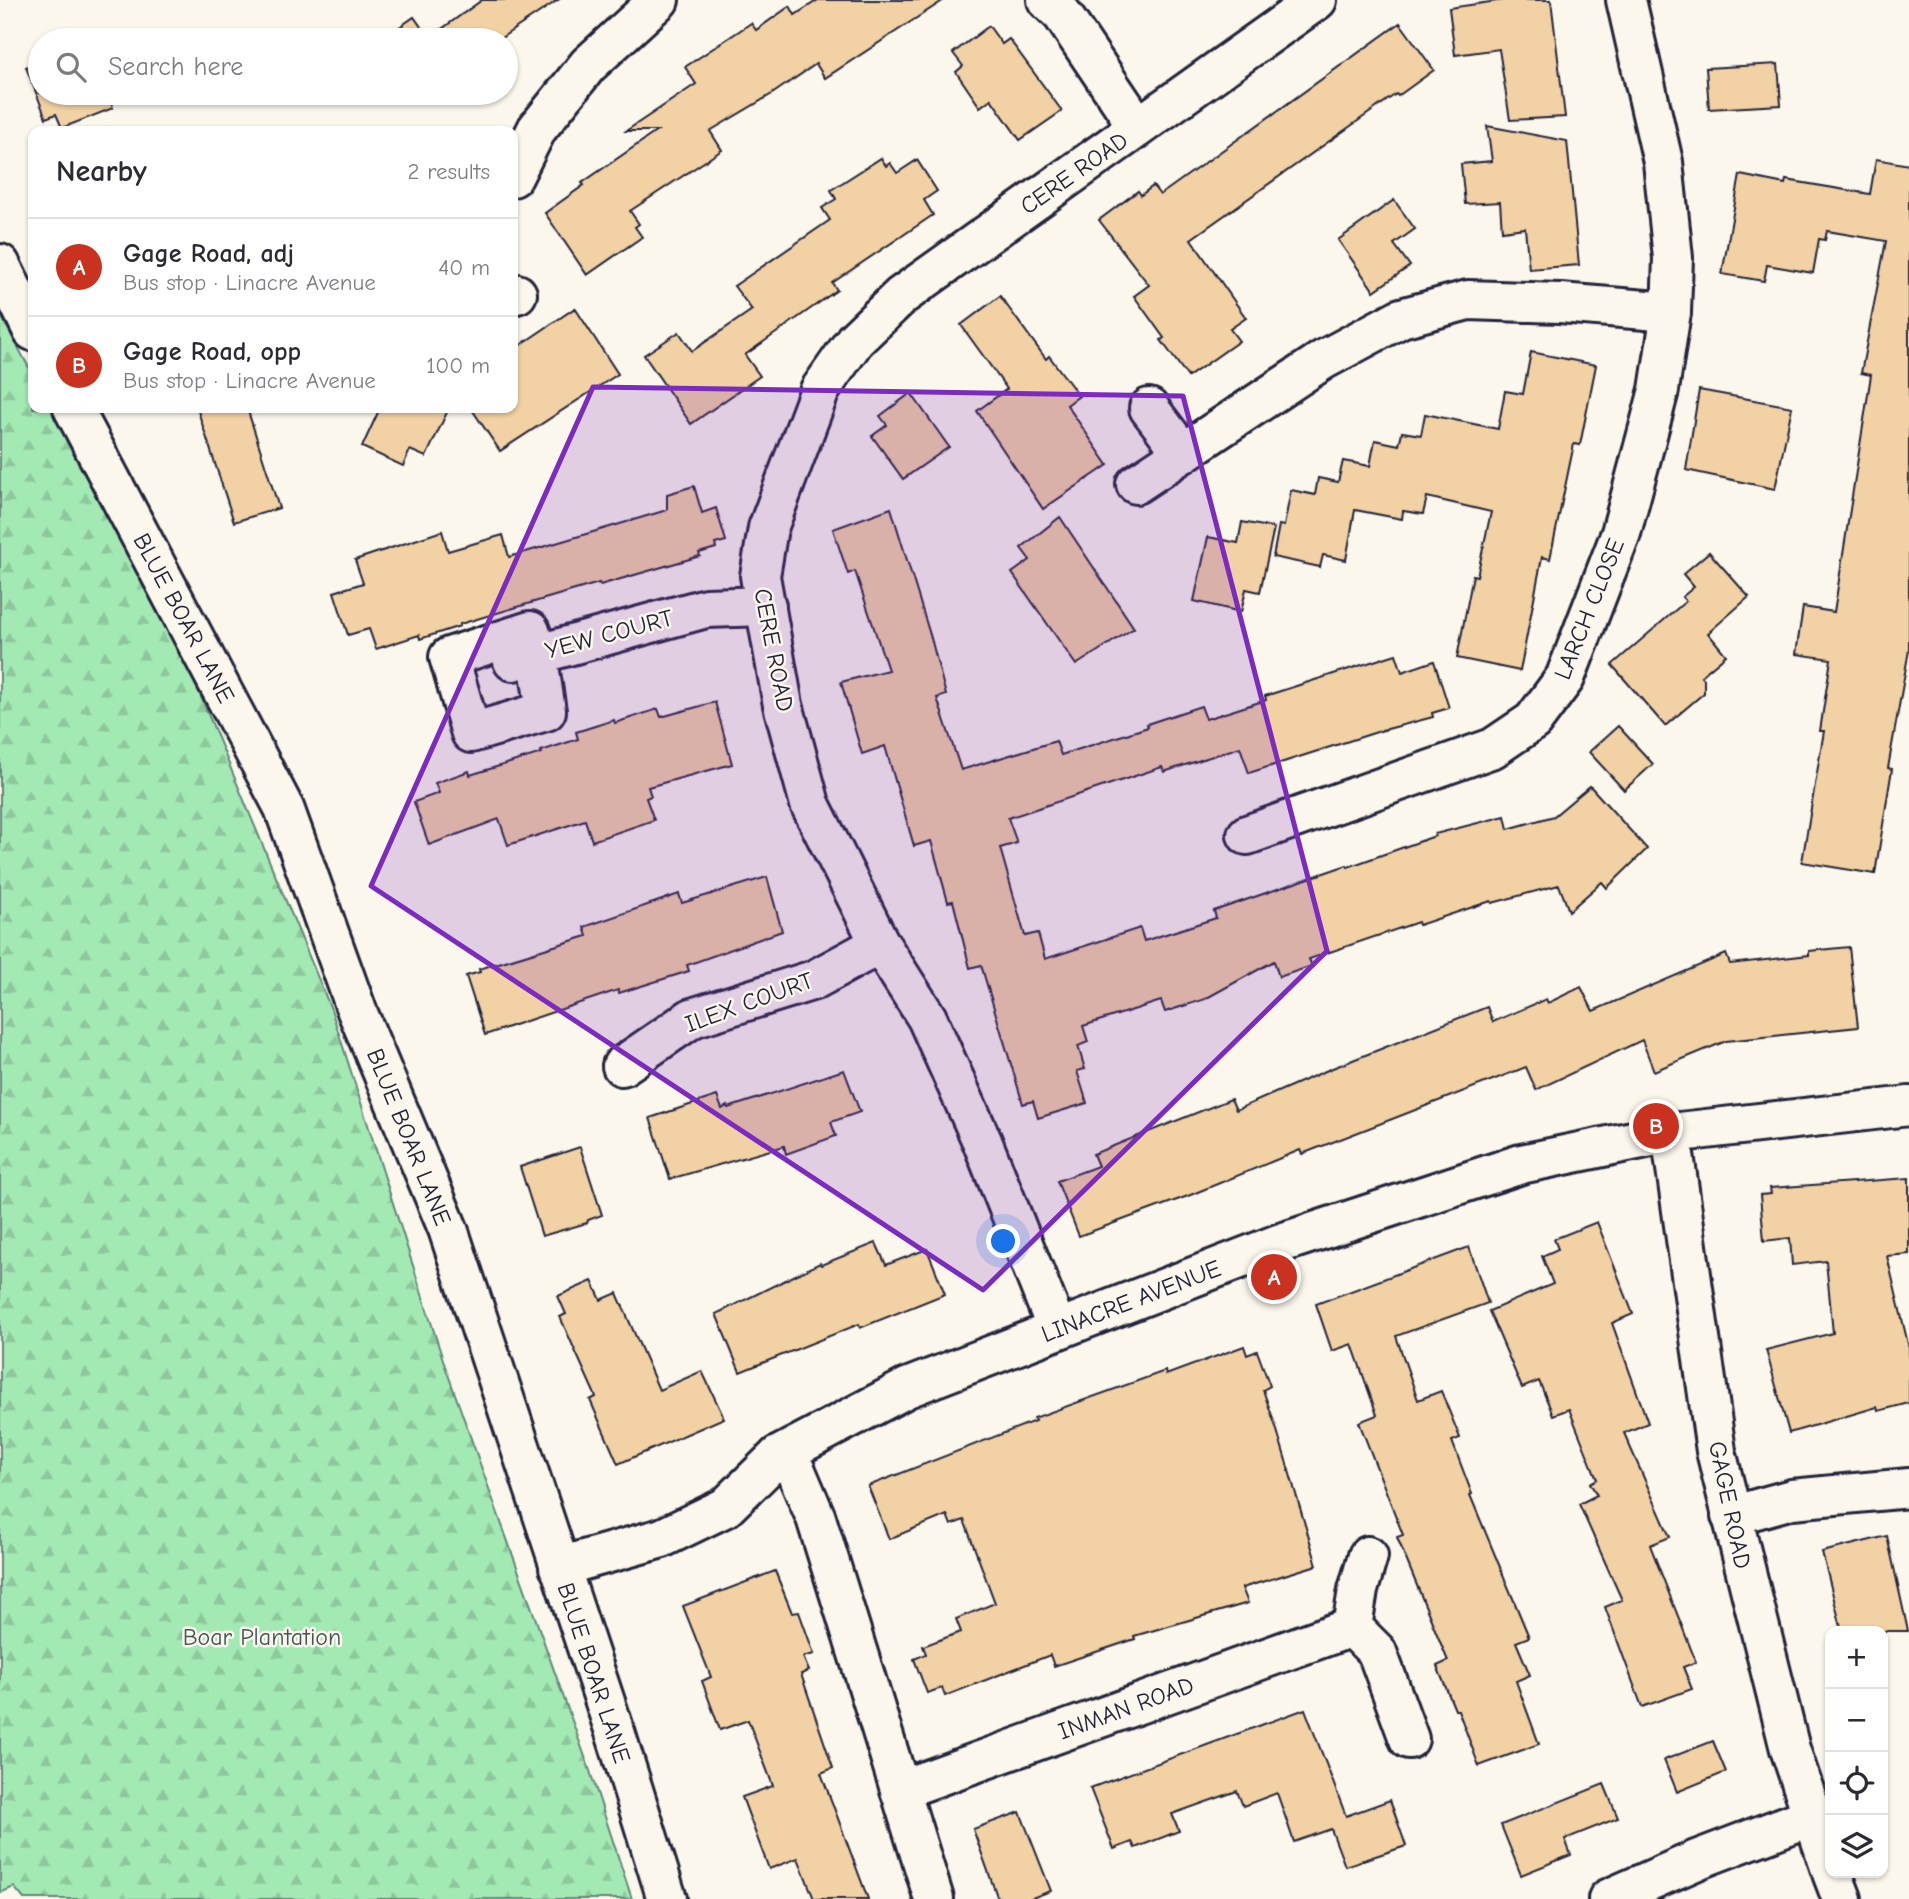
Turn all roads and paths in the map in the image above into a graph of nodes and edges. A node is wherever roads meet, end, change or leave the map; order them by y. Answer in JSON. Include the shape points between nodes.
{"nodes":[{"id":1,"x":659,"y":0,"type":"edge"},
{"id":2,"x":1047,"y":0,"type":"edge"},
{"id":3,"x":1317,"y":0,"type":"edge"},
{"id":4,"x":1626,"y":0,"type":"edge"},
{"id":5,"x":1138,"y":127,"type":"junction"},
{"id":6,"x":518,"y":167,"type":"edge"},
{"id":7,"x":0,"y":264,"type":"edge"},
{"id":8,"x":1671,"y":312,"type":"junction"},
{"id":9,"x":28,"y":321,"type":"edge"},
{"id":10,"x":1149,"y":408,"type":"dead end"},
{"id":11,"x":77,"y":413,"type":"edge"},
{"id":12,"x":1183,"y":453,"type":"junction"},
{"id":13,"x":1136,"y":484,"type":"dead end"},
{"id":14,"x":766,"y":606,"type":"junction"},
{"id":15,"x":537,"y":653,"type":"junction"},
{"id":16,"x":1247,"y":835,"type":"dead end"},
{"id":17,"x":880,"y":944,"type":"junction"},
{"id":18,"x":622,"y":1066,"type":"dead end"},
{"id":19,"x":1909,"y":1106,"type":"edge"},
{"id":20,"x":1671,"y":1133,"type":"junction"},
{"id":21,"x":1056,"y":1329,"type":"junction"},
{"id":22,"x":778,"y":1456,"type":"junction"},
{"id":23,"x":1909,"y":1488,"type":"edge"},
{"id":24,"x":1731,"y":1516,"type":"junction"},
{"id":25,"x":1367,"y":1556,"type":"dead end"},
{"id":26,"x":558,"y":1567,"type":"junction"},
{"id":27,"x":1352,"y":1627,"type":"junction"},
{"id":28,"x":1409,"y":1739,"type":"dead end"},
{"id":29,"x":900,"y":1790,"type":"junction"},
{"id":30,"x":1812,"y":1816,"type":"junction"},
{"id":31,"x":1825,"y":1853,"type":"edge"},
{"id":32,"x":1834,"y":1878,"type":"edge"},
{"id":33,"x":667,"y":1899,"type":"edge"},
{"id":34,"x":933,"y":1899,"type":"edge"},
{"id":35,"x":1608,"y":1899,"type":"edge"},
{"id":36,"x":1842,"y":1899,"type":"edge"}],
"edges":[{"from":1,"to":6,"type":"street","via":[[588,65],[537,129]]},
{"from":2,"to":5,"type":"street","via":[[1062,13]]},
{"from":3,"to":5,"type":"street","name":"CERE ROAD"},
{"from":4,"to":8,"type":"street","name":"LARCH CLOSE","via":[[1663,162],[1673,258]]},
{"from":5,"to":14,"type":"street","name":"CERE ROAD","via":[[901,296],[855,340],[820,390],[768,528],[760,576]]},
{"from":7,"to":9,"type":"street"},
{"from":8,"to":12,"type":"street","via":[[1468,300],[1401,318],[1322,360]]},
{"from":8,"to":16,"type":"street","name":"LARCH CLOSE","via":[[1659,390],[1621,533],[1565,678],[1533,721],[1493,748]]},
{"from":10,"to":12,"type":"street"},
{"from":11,"to":26,"type":"street","name":"BLUE BOAR LANE","via":[[284,808],[357,1011],[448,1228]]},
{"from":12,"to":13,"type":"street"},
{"from":14,"to":15,"type":"street","name":"YEW COURT","via":[[706,608]]},
{"from":14,"to":17,"type":"street","name":"CERE ROAD","via":[[783,705],[810,804]]},
{"from":15,"to":15,"type":"street","name":"YEW COURT","via":[[456,681],[471,733],[546,711]]},
{"from":17,"to":18,"type":"street","name":"ILEX COURT","via":[[814,980],[692,1018]]},
{"from":17,"to":21,"type":"street","name":"CERE ROAD","via":[[927,1018],[982,1141]]},
{"from":19,"to":20,"type":"street","name":"LINACRE AVENUE"},
{"from":20,"to":21,"type":"street","name":"LINACRE AVENUE","via":[[1521,1164],[1281,1243]]},
{"from":20,"to":24,"type":"street","name":"GAGE ROAD","via":[[1716,1451]]},
{"from":21,"to":22,"type":"street","name":"LINACRE AVENUE","via":[[907,1388]]},
{"from":22,"to":26,"type":"street","name":"LINACRE AVENUE","via":[[726,1507],[662,1538]]},
{"from":22,"to":29,"type":"street","via":[[796,1471],[816,1518]]},
{"from":23,"to":24,"type":"street","via":[[1792,1499]]},
{"from":24,"to":30,"type":"street","name":"GAGE ROAD","via":[[1790,1749]]},
{"from":25,"to":27,"type":"street"},
{"from":26,"to":33,"type":"street","name":"BLUE BOAR LANE"},
{"from":27,"to":28,"type":"street","via":[[1377,1652]]},
{"from":27,"to":29,"type":"street","name":"INMAN ROAD"},
{"from":29,"to":34,"type":"street"},
{"from":30,"to":31,"type":"street","name":"GAGE ROAD"},
{"from":30,"to":35,"type":"street","via":[[1699,1858]]},
{"from":32,"to":36,"type":"street"}]}
